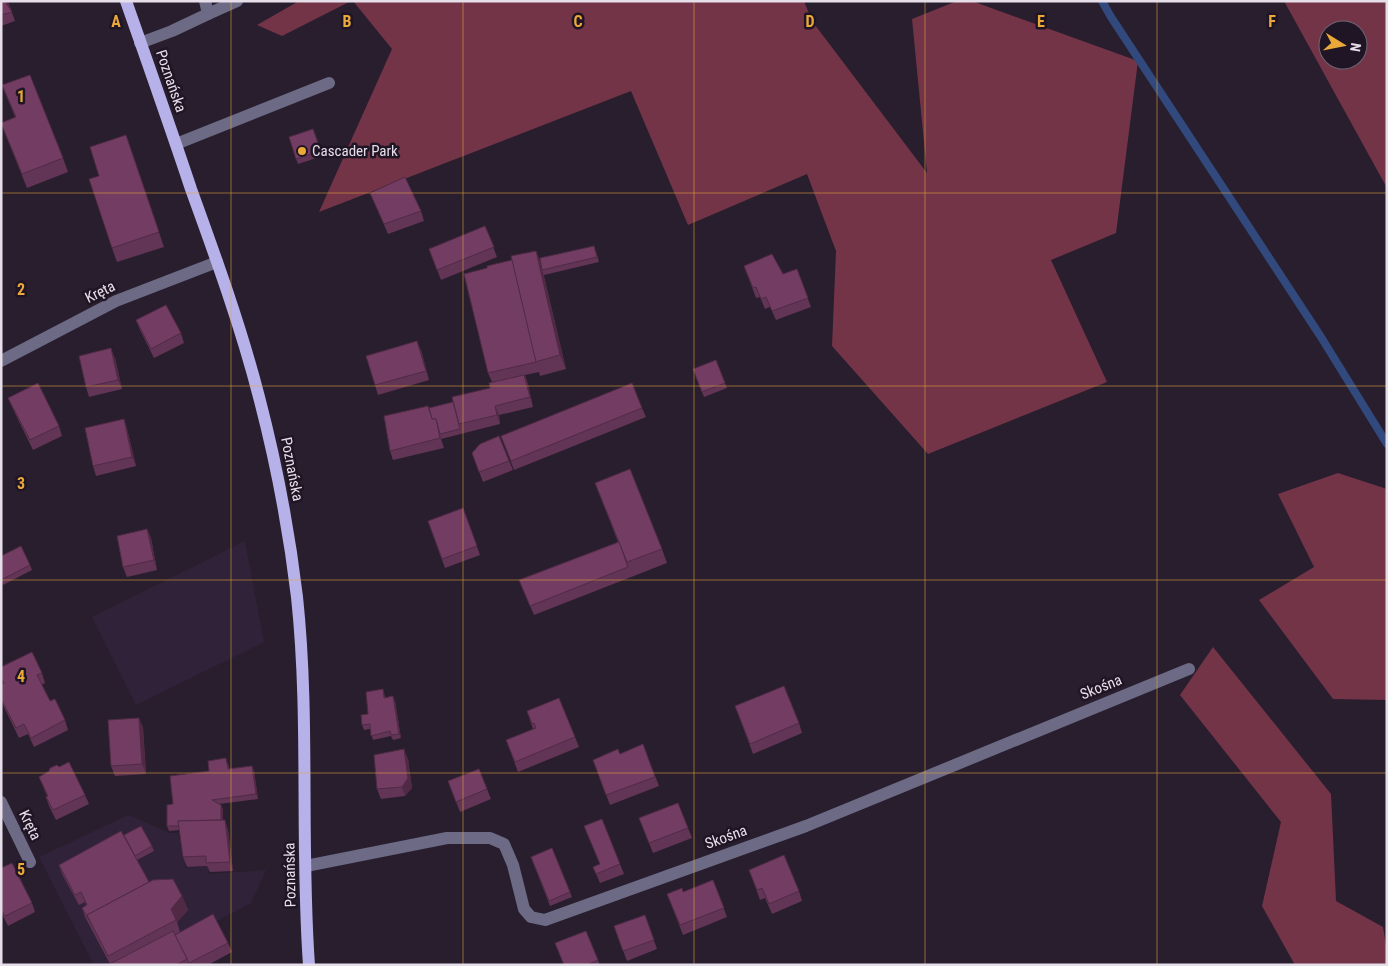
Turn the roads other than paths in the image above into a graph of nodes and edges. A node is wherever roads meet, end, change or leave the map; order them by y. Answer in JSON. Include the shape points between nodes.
{"nodes":[{"id":1,"x":126,"y":1,"type":"edge"},
{"id":2,"x":205,"y":1,"type":"edge"},
{"id":3,"x":238,"y":1,"type":"edge"},
{"id":4,"x":208,"y":14,"type":"junction"},
{"id":5,"x":140,"y":43,"type":"junction"},
{"id":6,"x":329,"y":83,"type":"dead end"},
{"id":7,"x":176,"y":144,"type":"junction"},
{"id":8,"x":217,"y":262,"type":"junction"},
{"id":9,"x":1,"y":361,"type":"edge"},
{"id":10,"x":1189,"y":669,"type":"dead end"},
{"id":11,"x":1,"y":802,"type":"edge"},
{"id":12,"x":30,"y":862,"type":"dead end"},
{"id":13,"x":306,"y":866,"type":"junction"},
{"id":14,"x":308,"y":965,"type":"edge"}],
"edges":[{"from":1,"to":5,"type":"main road","name":"Poznańska"},
{"from":2,"to":4,"type":"street"},
{"from":3,"to":4,"type":"street"},
{"from":4,"to":5,"type":"street"},
{"from":5,"to":7,"type":"main road","name":"Poznańska"},
{"from":6,"to":7,"type":"street"},
{"from":7,"to":8,"type":"main road","name":"Poznańska"},
{"from":8,"to":9,"type":"street","name":"Kręta","via":[[116,301]]},
{"from":8,"to":13,"type":"main road","name":"Poznańska","via":[[259,396],[274,456],[297,597],[303,672]]},
{"from":10,"to":13,"type":"street","name":"Skośna","via":[[806,826],[544,920],[531,917],[524,909],[513,864],[504,844],[490,838],[447,838]]},
{"from":11,"to":12,"type":"street","name":"Kręta"},
{"from":13,"to":14,"type":"main road","name":"Poznańska"}]}
